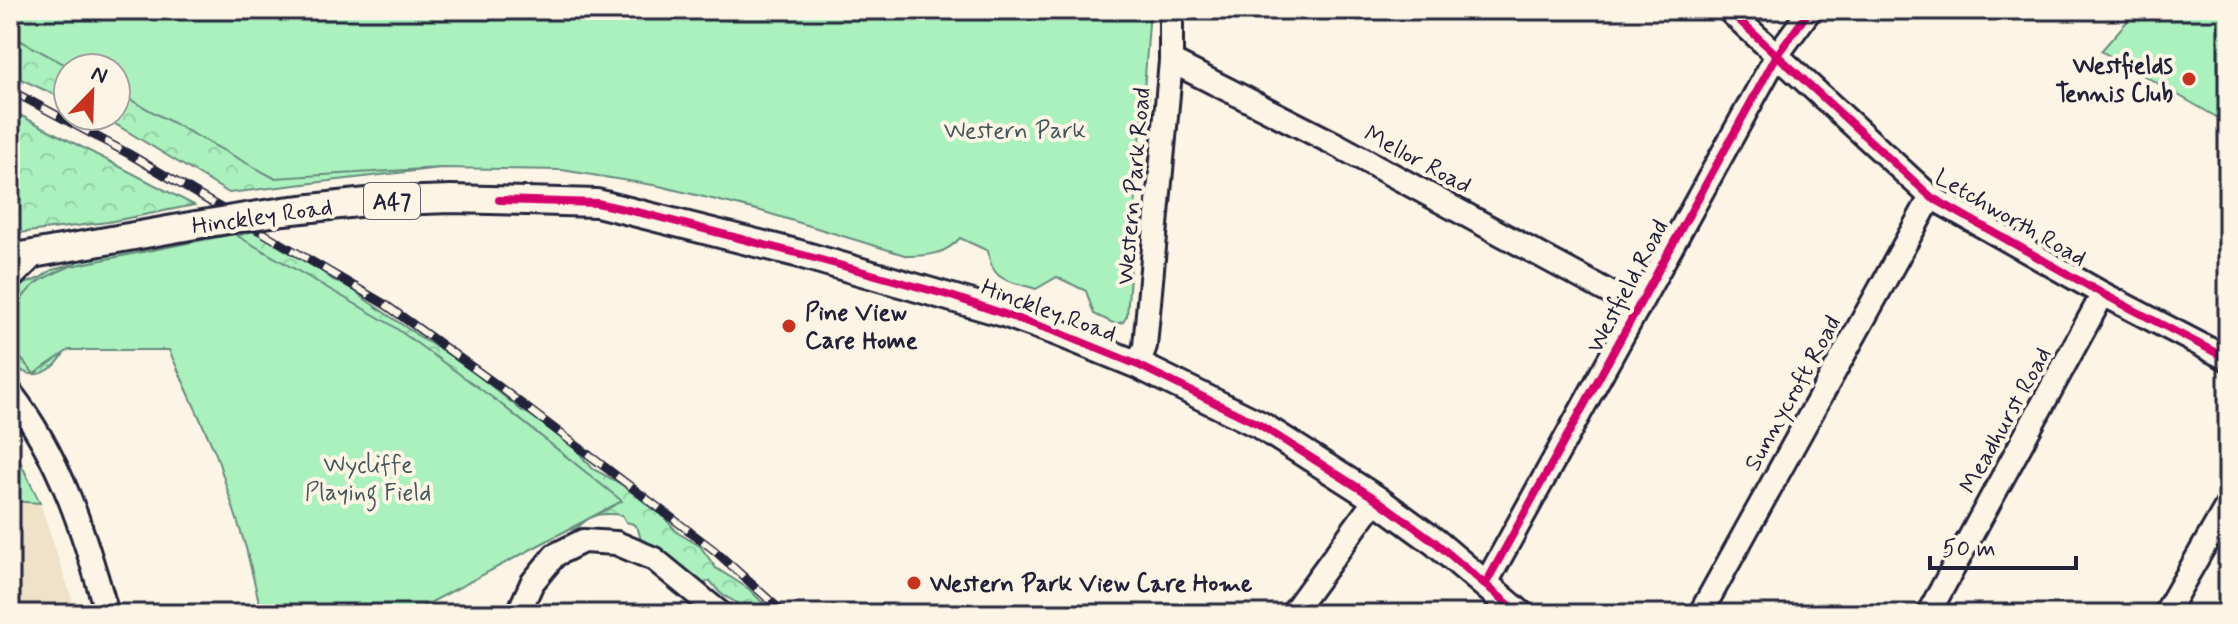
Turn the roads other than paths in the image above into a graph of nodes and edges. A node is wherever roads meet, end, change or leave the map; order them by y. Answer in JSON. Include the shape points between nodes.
{"nodes":[{"id":1,"x":1171,"y":10,"type":"edge"},
{"id":2,"x":1728,"y":10,"type":"edge"},
{"id":3,"x":1810,"y":10,"type":"edge"},
{"id":4,"x":1777,"y":55,"type":"junction"},
{"id":5,"x":1171,"y":61,"type":"junction"},
{"id":6,"x":1931,"y":197,"type":"junction"},
{"id":7,"x":22,"y":256,"type":"edge"},
{"id":8,"x":10,"y":279,"type":"edge"},
{"id":9,"x":2103,"y":294,"type":"junction"},
{"id":10,"x":1638,"y":308,"type":"junction"},
{"id":11,"x":2228,"y":359,"type":"edge"},
{"id":12,"x":1138,"y":365,"type":"junction"},
{"id":13,"x":10,"y":392,"type":"edge"},
{"id":14,"x":1376,"y":499,"type":"junction"},
{"id":15,"x":2228,"y":504,"type":"edge"},
{"id":16,"x":1485,"y":585,"type":"junction"},
{"id":17,"x":716,"y":612,"type":"edge"},
{"id":18,"x":107,"y":614,"type":"edge"},
{"id":19,"x":518,"y":614,"type":"edge"},
{"id":20,"x":1292,"y":614,"type":"edge"},
{"id":21,"x":1520,"y":614,"type":"edge"},
{"id":22,"x":1700,"y":614,"type":"edge"},
{"id":23,"x":1928,"y":614,"type":"edge"},
{"id":24,"x":2165,"y":614,"type":"edge"}],
"edges":[{"from":1,"to":5,"type":"street","name":"Western Park Road"},
{"from":2,"to":4,"type":"street","name":"Letchworth Road"},
{"from":3,"to":4,"type":"street","name":"Westfield Road"},
{"from":4,"to":6,"type":"street","name":"Letchworth Road"},
{"from":4,"to":10,"type":"street","name":"Westfield Road"},
{"from":5,"to":10,"type":"street","name":"Mellor Road"},
{"from":5,"to":12,"type":"street","name":"Western Park Road","via":[[1145,346]]},
{"from":6,"to":9,"type":"street","name":"Letchworth Road"},
{"from":6,"to":22,"type":"street","name":"Sunnycroft Road"},
{"from":7,"to":8,"type":"street"},
{"from":7,"to":12,"type":"main road","name":"Hinckley Road","number":"A47","bridge":true,"via":[[367,202],[597,203],[951,296]]},
{"from":9,"to":11,"type":"street","name":"Letchworth Road"},
{"from":9,"to":23,"type":"street","name":"Meadhurst Road"},
{"from":10,"to":16,"type":"street","name":"Westfield Road"},
{"from":12,"to":14,"type":"main road","name":"Hinckley Road","number":"A47","via":[[1260,425]]},
{"from":13,"to":18,"type":"street","via":[[58,468]]},
{"from":14,"to":16,"type":"main road","name":"Hinckley Road","number":"A47"},
{"from":14,"to":20,"type":"street"},
{"from":15,"to":24,"type":"street"},
{"from":16,"to":21,"type":"main road","name":"Hinckley Road","number":"A47"},
{"from":17,"to":19,"type":"street","via":[[654,559],[616,543],[583,541],[555,555],[532,583]]}]}
